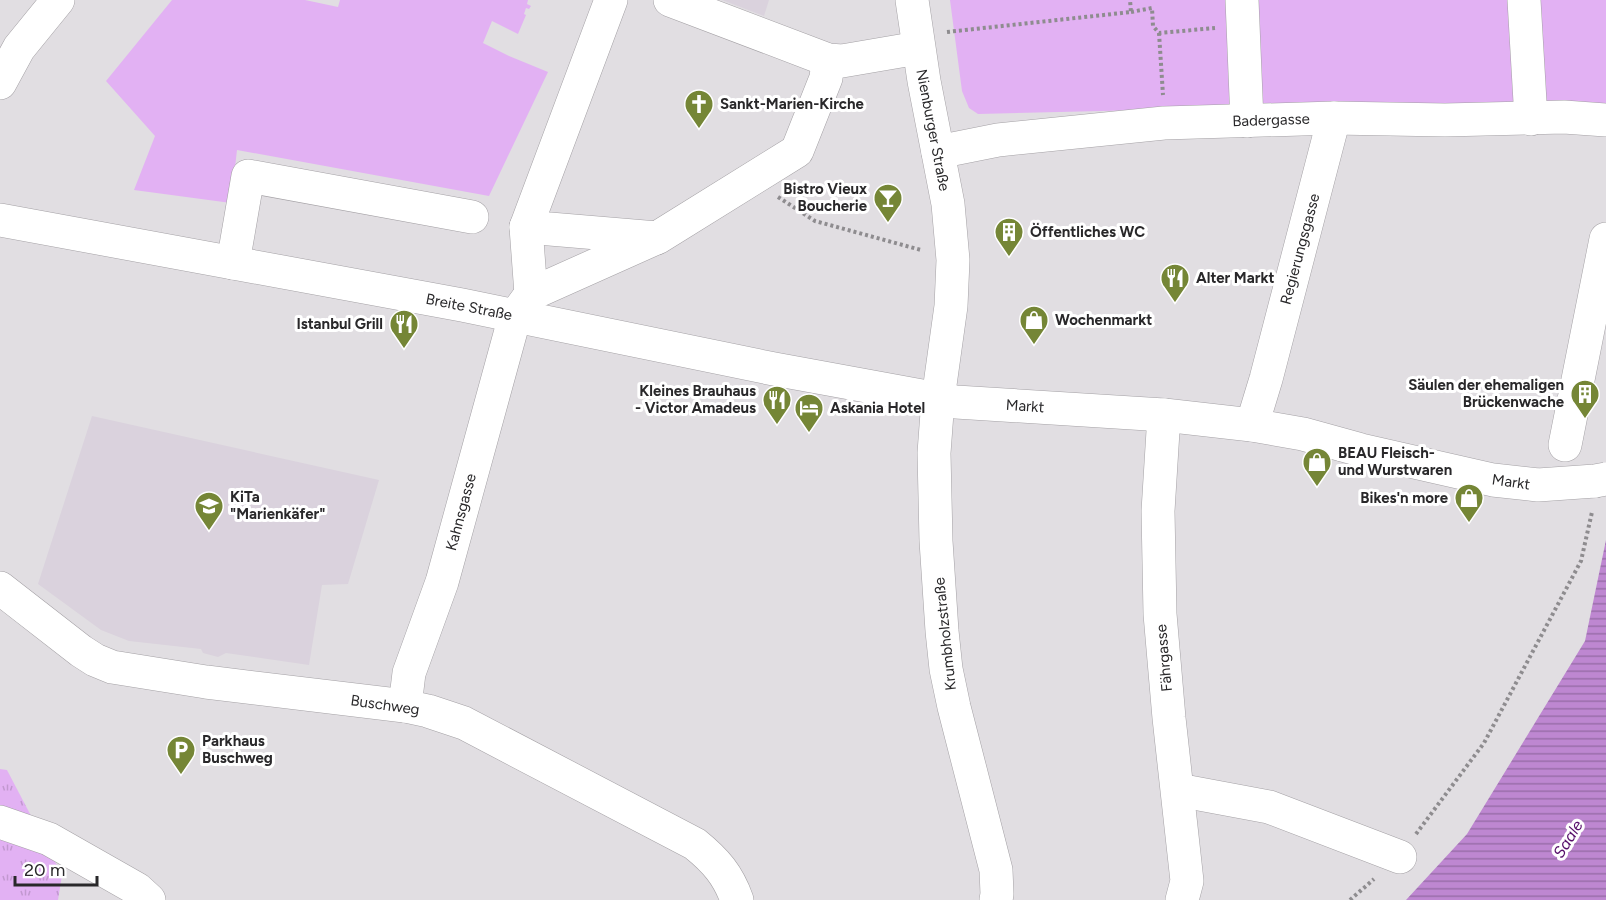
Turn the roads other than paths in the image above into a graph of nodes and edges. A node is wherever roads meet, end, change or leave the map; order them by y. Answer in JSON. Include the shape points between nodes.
{"nodes":[{"id":1,"x":58,"y":0,"type":"edge"},
{"id":2,"x":611,"y":0,"type":"edge"},
{"id":3,"x":670,"y":0,"type":"edge"},
{"id":4,"x":912,"y":0,"type":"edge"},
{"id":5,"x":1524,"y":0,"type":"edge"},
{"id":6,"x":1243,"y":13,"type":"edge"},
{"id":7,"x":917,"y":42,"type":"junction"},
{"id":8,"x":828,"y":60,"type":"junction"},
{"id":9,"x":0,"y":83,"type":"edge"},
{"id":10,"x":1334,"y":118,"type":"junction"},
{"id":11,"x":1531,"y":119,"type":"junction"},
{"id":12,"x":1606,"y":120,"type":"edge"},
{"id":13,"x":1247,"y":121,"type":"junction"},
{"id":14,"x":938,"y":152,"type":"junction"},
{"id":15,"x":472,"y":217,"type":"dead end"},
{"id":16,"x":0,"y":220,"type":"edge"},
{"id":17,"x":526,"y":227,"type":"junction"},
{"id":18,"x":657,"y":237,"type":"junction"},
{"id":19,"x":1606,"y":239,"type":"edge"},
{"id":20,"x":233,"y":263,"type":"junction"},
{"id":21,"x":523,"y":305,"type":"junction"},
{"id":22,"x":938,"y":399,"type":"junction"},
{"id":23,"x":1164,"y":415,"type":"junction"},
{"id":24,"x":1252,"y":425,"type":"junction"},
{"id":25,"x":1565,"y":445,"type":"dead end"},
{"id":26,"x":1598,"y":489,"type":"edge"},
{"id":27,"x":0,"y":588,"type":"edge"},
{"id":28,"x":405,"y":706,"type":"junction"},
{"id":29,"x":1178,"y":790,"type":"junction"},
{"id":30,"x":0,"y":822,"type":"edge"},
{"id":31,"x":1400,"y":856,"type":"road end"},
{"id":32,"x":149,"y":900,"type":"edge"},
{"id":33,"x":737,"y":900,"type":"edge"},
{"id":34,"x":996,"y":900,"type":"edge"},
{"id":35,"x":1182,"y":900,"type":"edge"}],
"edges":[{"from":1,"to":9,"type":"street","via":[[20,48]]},
{"from":2,"to":17,"type":"street"},
{"from":3,"to":8,"type":"street"},
{"from":4,"to":7,"type":"street","name":"Nienburger Straße"},
{"from":5,"to":11,"type":"street"},
{"from":6,"to":13,"type":"street"},
{"from":7,"to":8,"type":"street","via":[[842,61]]},
{"from":7,"to":14,"type":"street","name":"Nienburger Straße"},
{"from":8,"to":18,"type":"street","via":[[826,78],[797,151]]},
{"from":10,"to":11,"type":"street","name":"Badergasse"},
{"from":10,"to":13,"type":"street","name":"Badergasse"},
{"from":10,"to":24,"type":"street","name":"Regierungsgasse"},
{"from":11,"to":12,"type":"street","name":"Badergasse"},
{"from":13,"to":14,"type":"street","name":"Badergasse","via":[[1164,123],[998,140]]},
{"from":14,"to":22,"type":"street","name":"Nienburger Straße","via":[[960,261]]},
{"from":15,"to":20,"type":"street","via":[[248,176]]},
{"from":16,"to":20,"type":"street","name":"Breite Straße"},
{"from":17,"to":18,"type":"street"},
{"from":17,"to":21,"type":"street","name":"Kahnsgasse"},
{"from":18,"to":21,"type":"street"},
{"from":19,"to":25,"type":"street"},
{"from":20,"to":21,"type":"street","name":"Breite Straße"},
{"from":21,"to":22,"type":"street","name":"Breite Straße","via":[[794,373]]},
{"from":21,"to":28,"type":"street","name":"Kahnsgasse","via":[[442,582],[409,673]]},
{"from":22,"to":23,"type":"street","name":"Markt"},
{"from":22,"to":34,"type":"street","name":"Krumbholzstraße","via":[[934,453],[936,541],[945,659],[996,870]]},
{"from":23,"to":24,"type":"street","name":"Markt"},
{"from":23,"to":29,"type":"street","name":"Fährgasse","via":[[1158,511],[1160,614]]},
{"from":24,"to":26,"type":"street","name":"Markt","via":[[1493,480]]},
{"from":27,"to":28,"type":"street","name":"Buschweg","via":[[81,651],[112,667]]},
{"from":28,"to":33,"type":"street","name":"Buschweg","via":[[447,717],[485,733],[695,844],[718,864]]},
{"from":29,"to":31,"type":"street","via":[[1269,807]]},
{"from":29,"to":35,"type":"street","name":"Fährgasse","via":[[1187,881]]},
{"from":30,"to":32,"type":"street","via":[[49,839],[137,889]]}]}
